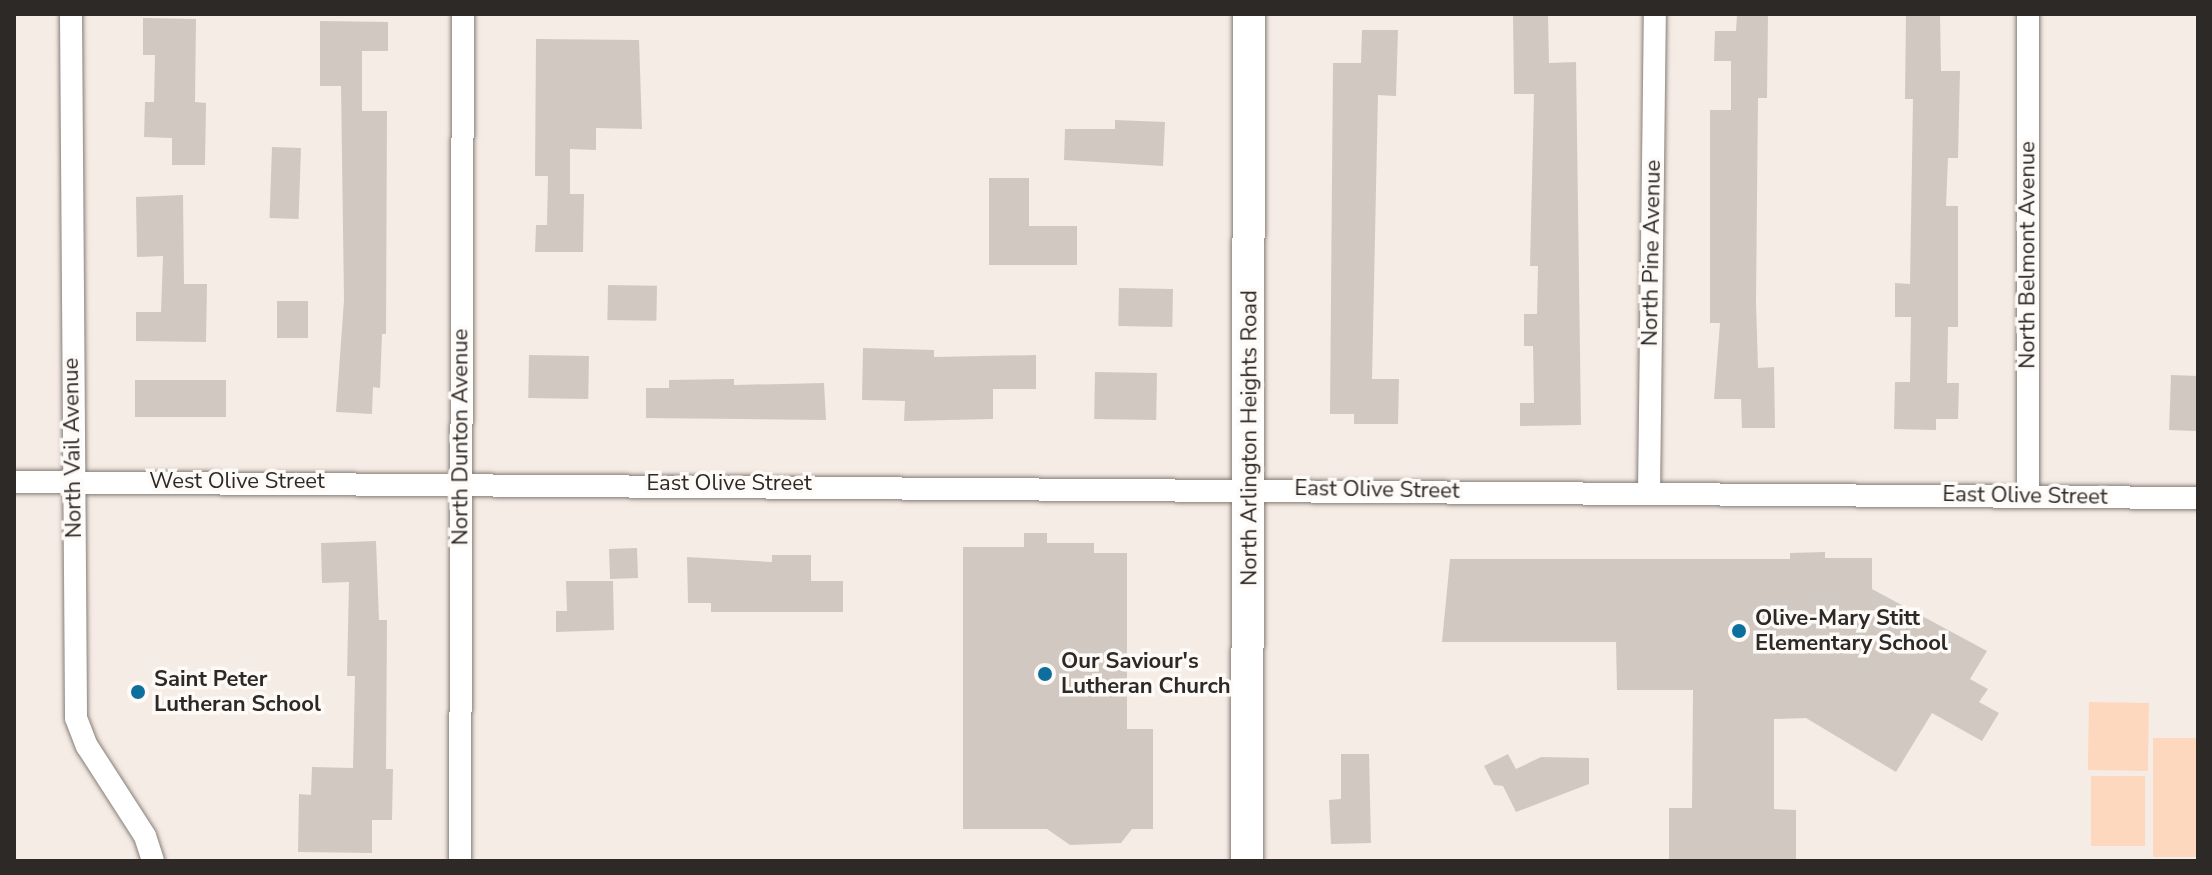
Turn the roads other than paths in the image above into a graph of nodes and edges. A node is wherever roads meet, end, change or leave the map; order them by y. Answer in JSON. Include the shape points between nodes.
{"nodes":[{"id":1,"x":71,"y":14,"type":"edge"},
{"id":2,"x":463,"y":14,"type":"edge"},
{"id":3,"x":1249,"y":14,"type":"edge"},
{"id":4,"x":1655,"y":14,"type":"edge"},
{"id":5,"x":2028,"y":14,"type":"edge"},
{"id":6,"x":14,"y":482,"type":"edge"},
{"id":7,"x":72,"y":482,"type":"junction"},
{"id":8,"x":461,"y":482,"type":"junction"},
{"id":9,"x":1250,"y":489,"type":"junction"},
{"id":10,"x":1649,"y":493,"type":"junction"},
{"id":11,"x":2028,"y":496,"type":"junction"},
{"id":12,"x":2198,"y":498,"type":"edge"},
{"id":13,"x":153,"y":861,"type":"edge"},
{"id":14,"x":460,"y":861,"type":"edge"},
{"id":15,"x":1247,"y":861,"type":"edge"}],
"edges":[{"from":1,"to":7,"type":"street","name":"North Vail Avenue"},
{"from":2,"to":8,"type":"street","name":"North Dunton Avenue"},
{"from":3,"to":9,"type":"main road","name":"North Arlington Heights Road"},
{"from":4,"to":10,"type":"street","name":"North Pine Avenue"},
{"from":5,"to":11,"type":"street","name":"North Belmont Avenue"},
{"from":6,"to":7,"type":"street","name":"West Olive Street"},
{"from":7,"to":8,"type":"street","name":"West Olive Street"},
{"from":7,"to":13,"type":"street","name":"North Vail Avenue","via":[[76,718],[87,746],[145,836]]},
{"from":8,"to":9,"type":"street","name":"East Olive Street"},
{"from":8,"to":14,"type":"street","name":"North Dunton Avenue"},
{"from":9,"to":10,"type":"street","name":"East Olive Street"},
{"from":9,"to":15,"type":"main road","name":"North Arlington Heights Road"},
{"from":10,"to":11,"type":"street","name":"East Olive Street"},
{"from":11,"to":12,"type":"street","name":"East Olive Street"}]}
